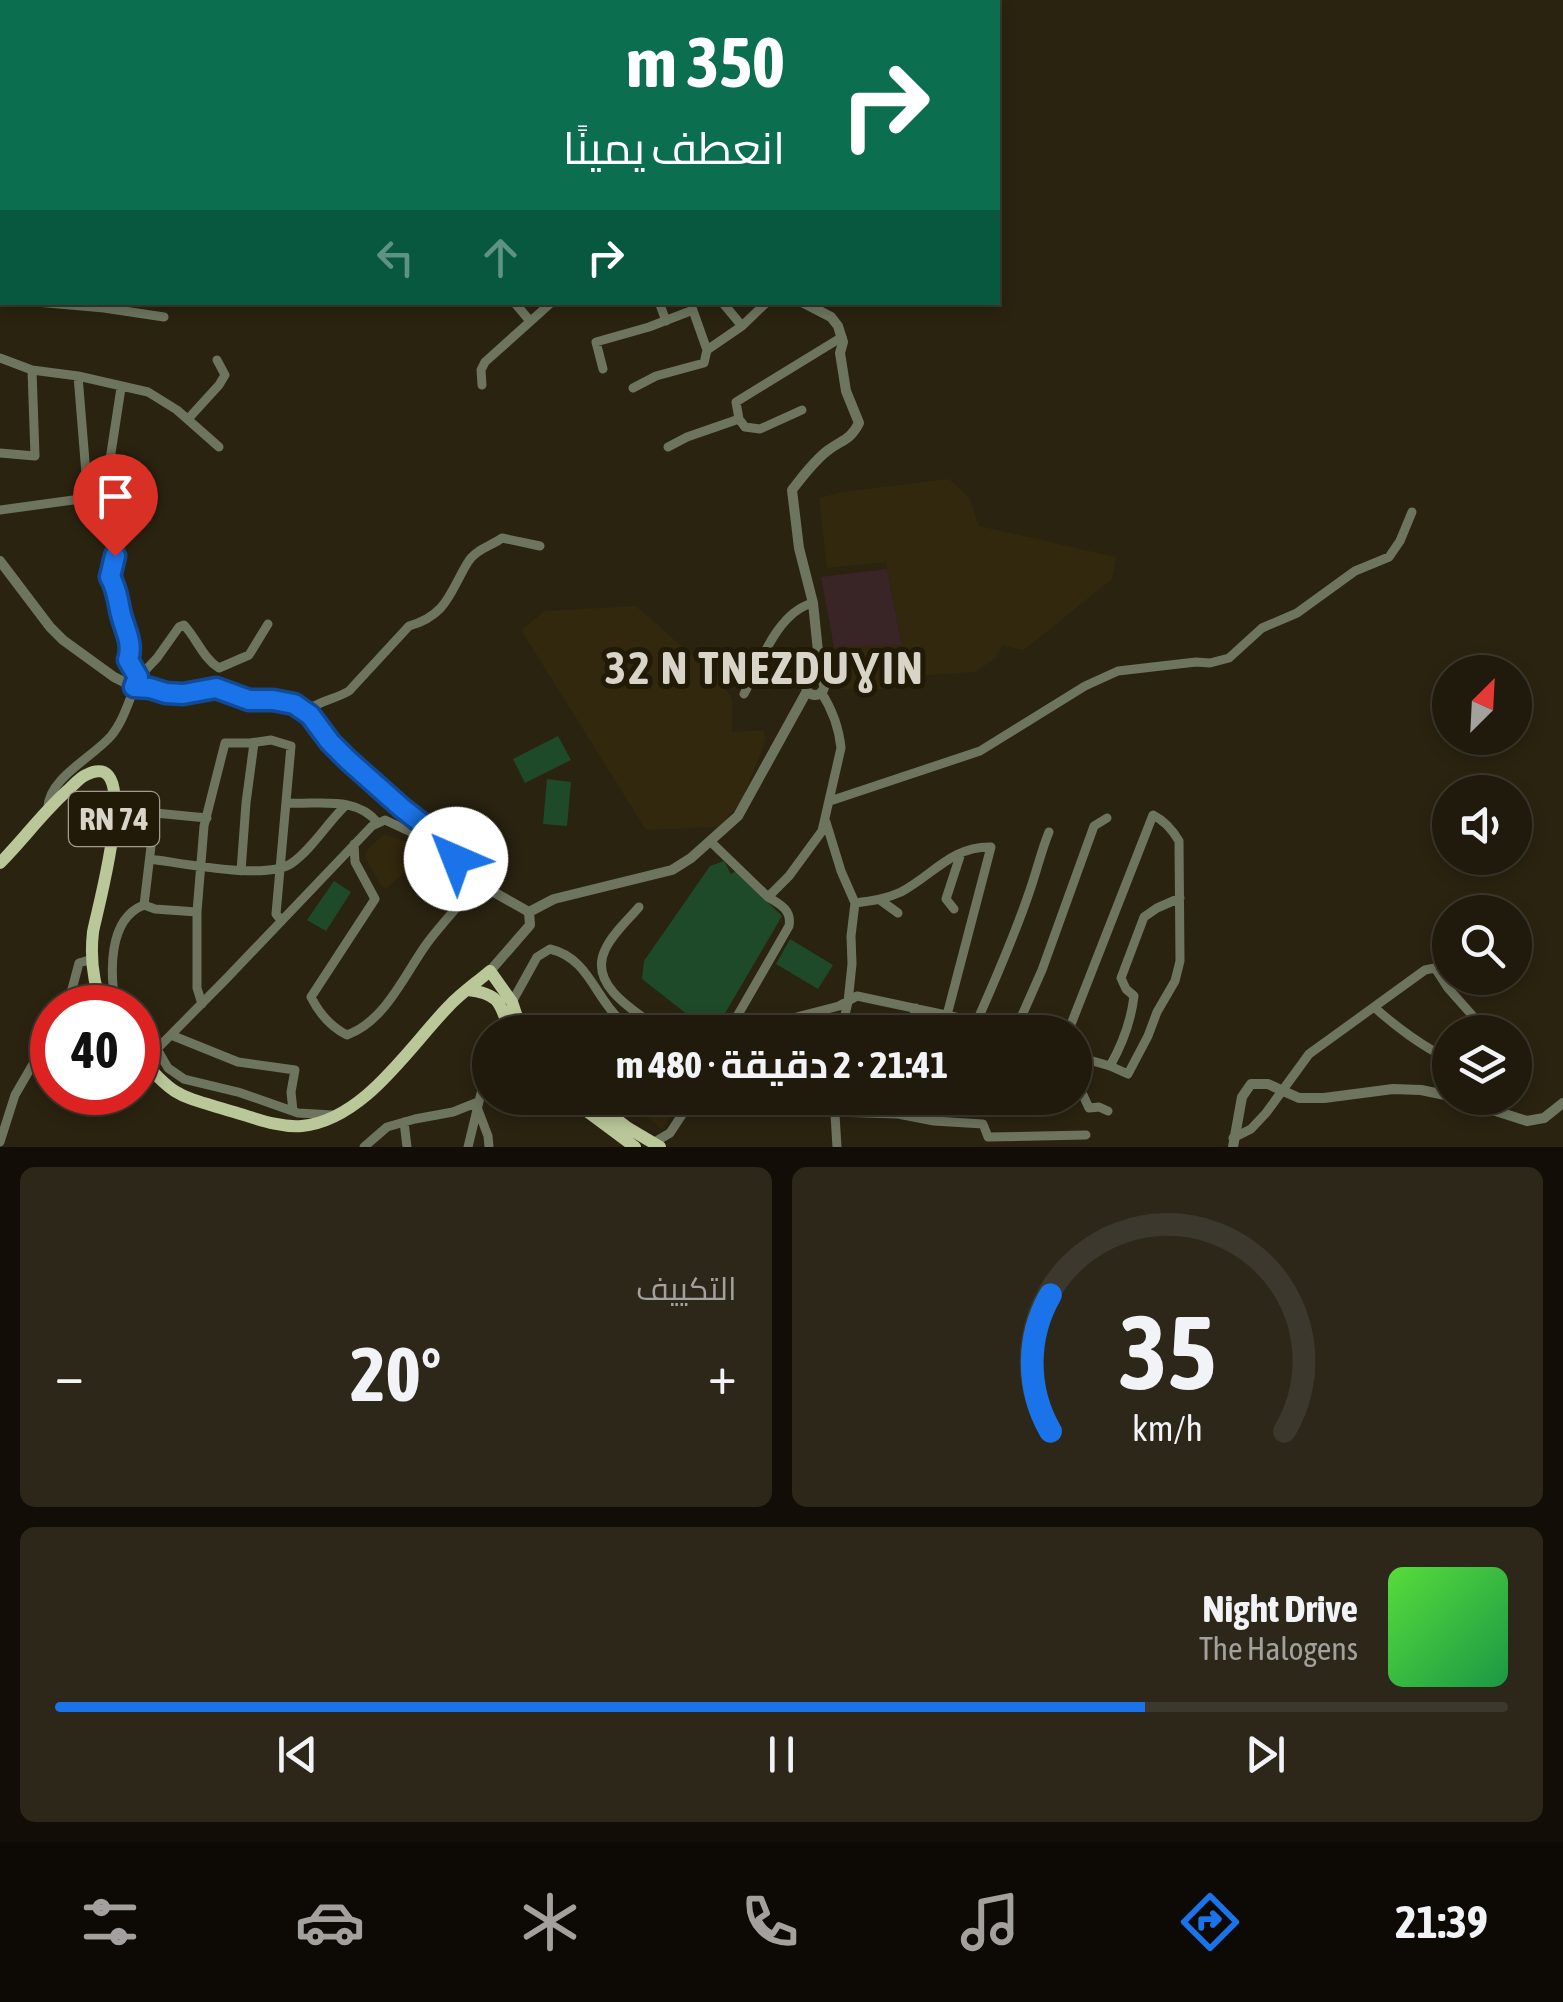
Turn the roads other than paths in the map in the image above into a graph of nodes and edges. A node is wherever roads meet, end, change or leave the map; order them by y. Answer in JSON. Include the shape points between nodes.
{"nodes":[{"id":1,"x":70,"y":305,"type":"edge"},
{"id":2,"x":517,"y":305,"type":"edge"},
{"id":3,"x":549,"y":305,"type":"edge"},
{"id":4,"x":659,"y":305,"type":"edge"},
{"id":5,"x":724,"y":305,"type":"edge"},
{"id":6,"x":764,"y":305,"type":"edge"},
{"id":7,"x":808,"y":305,"type":"edge"},
{"id":8,"x":692,"y":306,"type":"edge"},
{"id":9,"x":164,"y":317,"type":"dead end"},
{"id":10,"x":666,"y":320,"type":"junction"},
{"id":11,"x":530,"y":321,"type":"junction"},
{"id":12,"x":742,"y":326,"type":"junction"},
{"id":13,"x":842,"y":337,"type":"junction"},
{"id":14,"x":706,"y":350,"type":"junction"},
{"id":15,"x":0,"y":358,"type":"edge"},
{"id":16,"x":218,"y":360,"type":"dead end"},
{"id":17,"x":603,"y":368,"type":"dead end"},
{"id":18,"x":32,"y":370,"type":"junction"},
{"id":19,"x":78,"y":376,"type":"junction"},
{"id":20,"x":482,"y":385,"type":"dead end"},
{"id":21,"x":121,"y":388,"type":"junction"},
{"id":22,"x":634,"y":388,"type":"dead end"},
{"id":23,"x":802,"y":410,"type":"dead end"},
{"id":24,"x":188,"y":419,"type":"junction"},
{"id":25,"x":739,"y":419,"type":"junction"},
{"id":26,"x":219,"y":447,"type":"dead end"},
{"id":27,"x":668,"y":447,"type":"dead end"},
{"id":28,"x":0,"y":453,"type":"edge"},
{"id":29,"x":106,"y":479,"type":"dead end"},
{"id":30,"x":88,"y":498,"type":"junction"},
{"id":31,"x":0,"y":510,"type":"edge"},
{"id":32,"x":1412,"y":512,"type":"dead end"},
{"id":33,"x":540,"y":546,"type":"dead end"},
{"id":34,"x":0,"y":561,"type":"edge"},
{"id":35,"x":813,"y":603,"type":"junction"},
{"id":36,"x":268,"y":624,"type":"dead end"},
{"id":37,"x":818,"y":679,"type":"junction"},
{"id":38,"x":136,"y":682,"type":"junction"},
{"id":39,"x":744,"y":694,"type":"dead end"},
{"id":40,"x":305,"y":712,"type":"junction"},
{"id":41,"x":254,"y":743,"type":"junction"},
{"id":42,"x":830,"y":801,"type":"junction"},
{"id":43,"x":286,"y":803,"type":"junction"},
{"id":44,"x":346,"y":805,"type":"junction"},
{"id":45,"x":48,"y":808,"type":"junction"},
{"id":46,"x":207,"y":818,"type":"junction"},
{"id":47,"x":1106,"y":818,"type":"dead end"},
{"id":48,"x":826,"y":822,"type":"junction"},
{"id":49,"x":378,"y":823,"type":"junction"},
{"id":50,"x":1049,"y":832,"type":"dead end"},
{"id":51,"x":710,"y":841,"type":"junction"},
{"id":52,"x":354,"y":844,"type":"junction"},
{"id":53,"x":445,"y":848,"type":"junction"},
{"id":54,"x":961,"y":852,"type":"junction"},
{"id":55,"x":150,"y":859,"type":"junction"},
{"id":56,"x":0,"y":863,"type":"edge"},
{"id":57,"x":202,"y":866,"type":"junction"},
{"id":58,"x":278,"y":870,"type":"junction"},
{"id":59,"x":241,"y":871,"type":"junction"},
{"id":60,"x":479,"y":882,"type":"junction"},
{"id":61,"x":768,"y":896,"type":"junction"},
{"id":62,"x":1180,"y":898,"type":"junction"},
{"id":63,"x":880,"y":900,"type":"junction"},
{"id":64,"x":855,"y":903,"type":"junction"},
{"id":65,"x":144,"y":904,"type":"junction"},
{"id":66,"x":638,"y":906,"type":"dead end"},
{"id":67,"x":954,"y":909,"type":"dead end"},
{"id":68,"x":197,"y":912,"type":"junction"},
{"id":69,"x":529,"y":912,"type":"junction"},
{"id":70,"x":898,"y":913,"type":"dead end"},
{"id":71,"x":282,"y":920,"type":"junction"},
{"id":72,"x":92,"y":959,"type":"junction"},
{"id":73,"x":1432,"y":969,"type":"edge"},
{"id":74,"x":490,"y":971,"type":"junction"},
{"id":75,"x":73,"y":985,"type":"edge"},
{"id":76,"x":95,"y":985,"type":"edge"},
{"id":77,"x":113,"y":985,"type":"edge"},
{"id":78,"x":608,"y":987,"type":"junction"},
{"id":79,"x":468,"y":990,"type":"junction"},
{"id":80,"x":1454,"y":995,"type":"edge"},
{"id":81,"x":601,"y":996,"type":"junction"},
{"id":82,"x":512,"y":1002,"type":"junction"},
{"id":83,"x":848,"y":1002,"type":"junction"},
{"id":84,"x":202,"y":1004,"type":"junction"},
{"id":85,"x":1374,"y":1007,"type":"junction"},
{"id":86,"x":916,"y":1008,"type":"junction"},
{"id":87,"x":504,"y":1015,"type":"edge"},
{"id":88,"x":516,"y":1015,"type":"edge"},
{"id":89,"x":615,"y":1015,"type":"edge"},
{"id":90,"x":642,"y":1015,"type":"edge"},
{"id":91,"x":738,"y":1015,"type":"edge"},
{"id":92,"x":801,"y":1015,"type":"edge"},
{"id":93,"x":845,"y":1015,"type":"edge"},
{"id":94,"x":914,"y":1015,"type":"edge"},
{"id":95,"x":947,"y":1015,"type":"joint"},
{"id":96,"x":984,"y":1015,"type":"edge"},
{"id":97,"x":1027,"y":1015,"type":"edge"},
{"id":98,"x":1075,"y":1015,"type":"edge"},
{"id":99,"x":1472,"y":1015,"type":"edge"},
{"id":100,"x":171,"y":1034,"type":"junction"},
{"id":101,"x":160,"y":1045,"type":"edge"},
{"id":102,"x":1432,"y":1050,"type":"edge"},
{"id":103,"x":160,"y":1055,"type":"edge"},
{"id":104,"x":1092,"y":1061,"type":"edge"},
{"id":105,"x":1110,"y":1066,"type":"junction"},
{"id":106,"x":30,"y":1068,"type":"edge"},
{"id":107,"x":160,"y":1079,"type":"edge"},
{"id":108,"x":1282,"y":1090,"type":"junction"},
{"id":109,"x":1432,"y":1092,"type":"edge"},
{"id":110,"x":1563,"y":1103,"type":"edge"},
{"id":111,"x":472,"y":1106,"type":"edge"},
{"id":112,"x":1092,"y":1108,"type":"edge"},
{"id":113,"x":294,"y":1112,"type":"junction"},
{"id":114,"x":1108,"y":1112,"type":"dead end"},
{"id":115,"x":336,"y":1115,"type":"junction"},
{"id":116,"x":475,"y":1115,"type":"edge"},
{"id":117,"x":481,"y":1115,"type":"edge"},
{"id":118,"x":588,"y":1115,"type":"edge"},
{"id":119,"x":611,"y":1115,"type":"edge"},
{"id":120,"x":682,"y":1115,"type":"edge"},
{"id":121,"x":834,"y":1115,"type":"edge"},
{"id":122,"x":903,"y":1115,"type":"edge"},
{"id":123,"x":1511,"y":1115,"type":"edge"},
{"id":124,"x":404,"y":1122,"type":"junction"},
{"id":125,"x":670,"y":1133,"type":"junction"},
{"id":126,"x":1086,"y":1134,"type":"dead end"},
{"id":127,"x":1008,"y":1135,"type":"junction"},
{"id":128,"x":0,"y":1142,"type":"edge"},
{"id":129,"x":619,"y":1142,"type":"edge"},
{"id":130,"x":1233,"y":1143,"type":"edge"},
{"id":131,"x":654,"y":1146,"type":"edge"},
{"id":132,"x":364,"y":1147,"type":"edge"},
{"id":133,"x":408,"y":1147,"type":"edge"},
{"id":134,"x":468,"y":1147,"type":"edge"},
{"id":135,"x":489,"y":1147,"type":"edge"},
{"id":136,"x":635,"y":1147,"type":"edge"},
{"id":137,"x":670,"y":1147,"type":"edge"},
{"id":138,"x":838,"y":1147,"type":"edge"},
{"id":139,"x":1011,"y":1147,"type":"edge"}],
"edges":[{"from":1,"to":9,"type":"street"},
{"from":2,"to":11,"type":"street"},
{"from":3,"to":11,"type":"street"},
{"from":4,"to":10,"type":"street"},
{"from":5,"to":12,"type":"street"},
{"from":6,"to":12,"type":"street"},
{"from":7,"to":13,"type":"street","via":[[830,316]]},
{"from":8,"to":10,"type":"street"},
{"from":8,"to":14,"type":"street"},
{"from":10,"to":17,"type":"street","via":[[596,342]]},
{"from":11,"to":20,"type":"street","via":[[485,362]]},
{"from":12,"to":14,"type":"street"},
{"from":13,"to":25,"type":"street","via":[[736,402]]},
{"from":13,"to":35,"type":"street","via":[[846,391],[859,423],[792,490]]},
{"from":14,"to":22,"type":"street","via":[[704,363]]},
{"from":15,"to":18,"type":"street"},
{"from":16,"to":24,"type":"street","via":[[225,376]]},
{"from":18,"to":19,"type":"street"},
{"from":18,"to":28,"type":"street","via":[[35,456]]},
{"from":19,"to":21,"type":"street"},
{"from":19,"to":30,"type":"street"},
{"from":21,"to":24,"type":"street","via":[[148,392]]},
{"from":21,"to":29,"type":"street"},
{"from":23,"to":25,"type":"street","via":[[760,429],[744,427]]},
{"from":24,"to":26,"type":"street"},
{"from":25,"to":27,"type":"street"},
{"from":30,"to":31,"type":"street"},
{"from":30,"to":38,"type":"street","via":[[104,499],[115,556],[110,577]]},
{"from":32,"to":42,"type":"street","via":[[1389,557],[1262,628],[1229,658],[1118,672],[980,751]]},
{"from":33,"to":40,"type":"street","via":[[502,538],[476,553],[439,609],[409,626],[349,690]]},
{"from":34,"to":38,"type":"street","via":[[63,640],[114,677]]},
{"from":35,"to":37,"type":"street"},
{"from":35,"to":39,"type":"street","via":[[782,624]]},
{"from":36,"to":38,"type":"street","via":[[249,655],[219,668],[179,627]]},
{"from":37,"to":42,"type":"street","via":[[841,742]]},
{"from":37,"to":51,"type":"street","via":[[806,684],[738,816]]},
{"from":38,"to":40,"type":"street","via":[[166,693],[216,688]]},
{"from":38,"to":45,"type":"street","via":[[111,735],[59,782]]},
{"from":40,"to":53,"type":"street"},
{"from":41,"to":43,"type":"street","via":[[291,746]]},
{"from":41,"to":46,"type":"street","via":[[225,743]]},
{"from":41,"to":59,"type":"street"},
{"from":42,"to":48,"type":"street"},
{"from":43,"to":44,"type":"street"},
{"from":43,"to":58,"type":"street"},
{"from":44,"to":49,"type":"street"},
{"from":44,"to":58,"type":"street","via":[[306,851]]},
{"from":45,"to":56,"type":"main road","number":"RN 74"},
{"from":45,"to":72,"type":"main road","number":"RN 74","via":[[86,775],[102,772],[113,782],[109,860]]},
{"from":46,"to":55,"type":"street","via":[[155,813]]},
{"from":46,"to":57,"type":"street"},
{"from":47,"to":97,"type":"street","via":[[1094,826]]},
{"from":48,"to":61,"type":"street"},
{"from":48,"to":64,"type":"street"},
{"from":49,"to":52,"type":"street"},
{"from":49,"to":53,"type":"street","via":[[400,825]]},
{"from":50,"to":96,"type":"street"},
{"from":51,"to":61,"type":"street"},
{"from":51,"to":69,"type":"street","via":[[672,870],[554,899]]},
{"from":52,"to":60,"type":"street","via":[[355,862],[375,899],[311,998],[347,1035],[378,1013]]},
{"from":52,"to":71,"type":"street"},
{"from":53,"to":60,"type":"street"},
{"from":54,"to":63,"type":"street"},
{"from":54,"to":67,"type":"street","via":[[946,900]]},
{"from":54,"to":95,"type":"street","via":[[991,847]]},
{"from":55,"to":57,"type":"street"},
{"from":55,"to":65,"type":"street"},
{"from":57,"to":59,"type":"street"},
{"from":57,"to":68,"type":"street"},
{"from":58,"to":59,"type":"street"},
{"from":58,"to":71,"type":"street","via":[[276,914]]},
{"from":60,"to":69,"type":"street"},
{"from":61,"to":91,"type":"street","via":[[789,915],[789,926]]},
{"from":62,"to":98,"type":"street","via":[[1179,841],[1153,815]]},
{"from":62,"to":105,"type":"street","via":[[1144,916],[1121,978],[1134,996],[1132,1010]]},
{"from":62,"to":105,"type":"street","via":[[1175,981],[1128,1074]]},
{"from":63,"to":64,"type":"street"},
{"from":63,"to":70,"type":"street"},
{"from":64,"to":83,"type":"street"},
{"from":65,"to":68,"type":"street"},
{"from":65,"to":77,"type":"street","via":[[123,919]]},
{"from":66,"to":78,"type":"street","via":[[606,947]]},
{"from":68,"to":84,"type":"street"},
{"from":69,"to":74,"type":"street","via":[[530,925]]},
{"from":71,"to":84,"type":"street"},
{"from":72,"to":75,"type":"street","via":[[79,963]]},
{"from":72,"to":76,"type":"main road","number":"RN 74"},
{"from":73,"to":85,"type":"street"},
{"from":74,"to":79,"type":"main road"},
{"from":74,"to":82,"type":"main road"},
{"from":78,"to":81,"type":"street"},
{"from":78,"to":90,"type":"street"},
{"from":79,"to":87,"type":"main road","via":[[492,995]]},
{"from":79,"to":115,"type":"main road","via":[[381,1082]]},
{"from":80,"to":99,"type":"street"},
{"from":81,"to":82,"type":"street","via":[[592,978],[550,949],[537,957]]},
{"from":81,"to":89,"type":"street"},
{"from":82,"to":88,"type":"main road"},
{"from":83,"to":86,"type":"street","via":[[857,996]]},
{"from":83,"to":92,"type":"street"},
{"from":83,"to":93,"type":"street"},
{"from":84,"to":100,"type":"street"},
{"from":85,"to":102,"type":"street"},
{"from":85,"to":108,"type":"street","via":[[1309,1054]]},
{"from":86,"to":94,"type":"street"},
{"from":86,"to":95,"type":"street"},
{"from":100,"to":101,"type":"street"},
{"from":100,"to":113,"type":"street","via":[[238,1062],[295,1070]]},
{"from":103,"to":113,"type":"street","via":[[184,1079]]},
{"from":104,"to":105,"type":"street"},
{"from":106,"to":128,"type":"street"},
{"from":107,"to":115,"type":"main road","via":[[200,1104],[290,1126]]},
{"from":108,"to":109,"type":"street","via":[[1299,1098],[1393,1089]]},
{"from":108,"to":130,"type":"street"},
{"from":108,"to":130,"type":"street","via":[[1251,1084]]},
{"from":110,"to":123,"type":"street","via":[[1544,1118]]},
{"from":111,"to":124,"type":"street"},
{"from":112,"to":114,"type":"street"},
{"from":113,"to":115,"type":"street"},
{"from":116,"to":134,"type":"street"},
{"from":117,"to":135,"type":"street"},
{"from":118,"to":129,"type":"main road"},
{"from":119,"to":131,"type":"main road"},
{"from":120,"to":125,"type":"street"},
{"from":121,"to":138,"type":"street"},
{"from":122,"to":127,"type":"street","via":[[976,1122],[988,1137]]},
{"from":124,"to":132,"type":"street","via":[[386,1127]]},
{"from":124,"to":133,"type":"street"},
{"from":125,"to":131,"type":"street"},
{"from":125,"to":137,"type":"street"},
{"from":126,"to":127,"type":"street"},
{"from":127,"to":139,"type":"street"},
{"from":129,"to":136,"type":"main road"}]}
